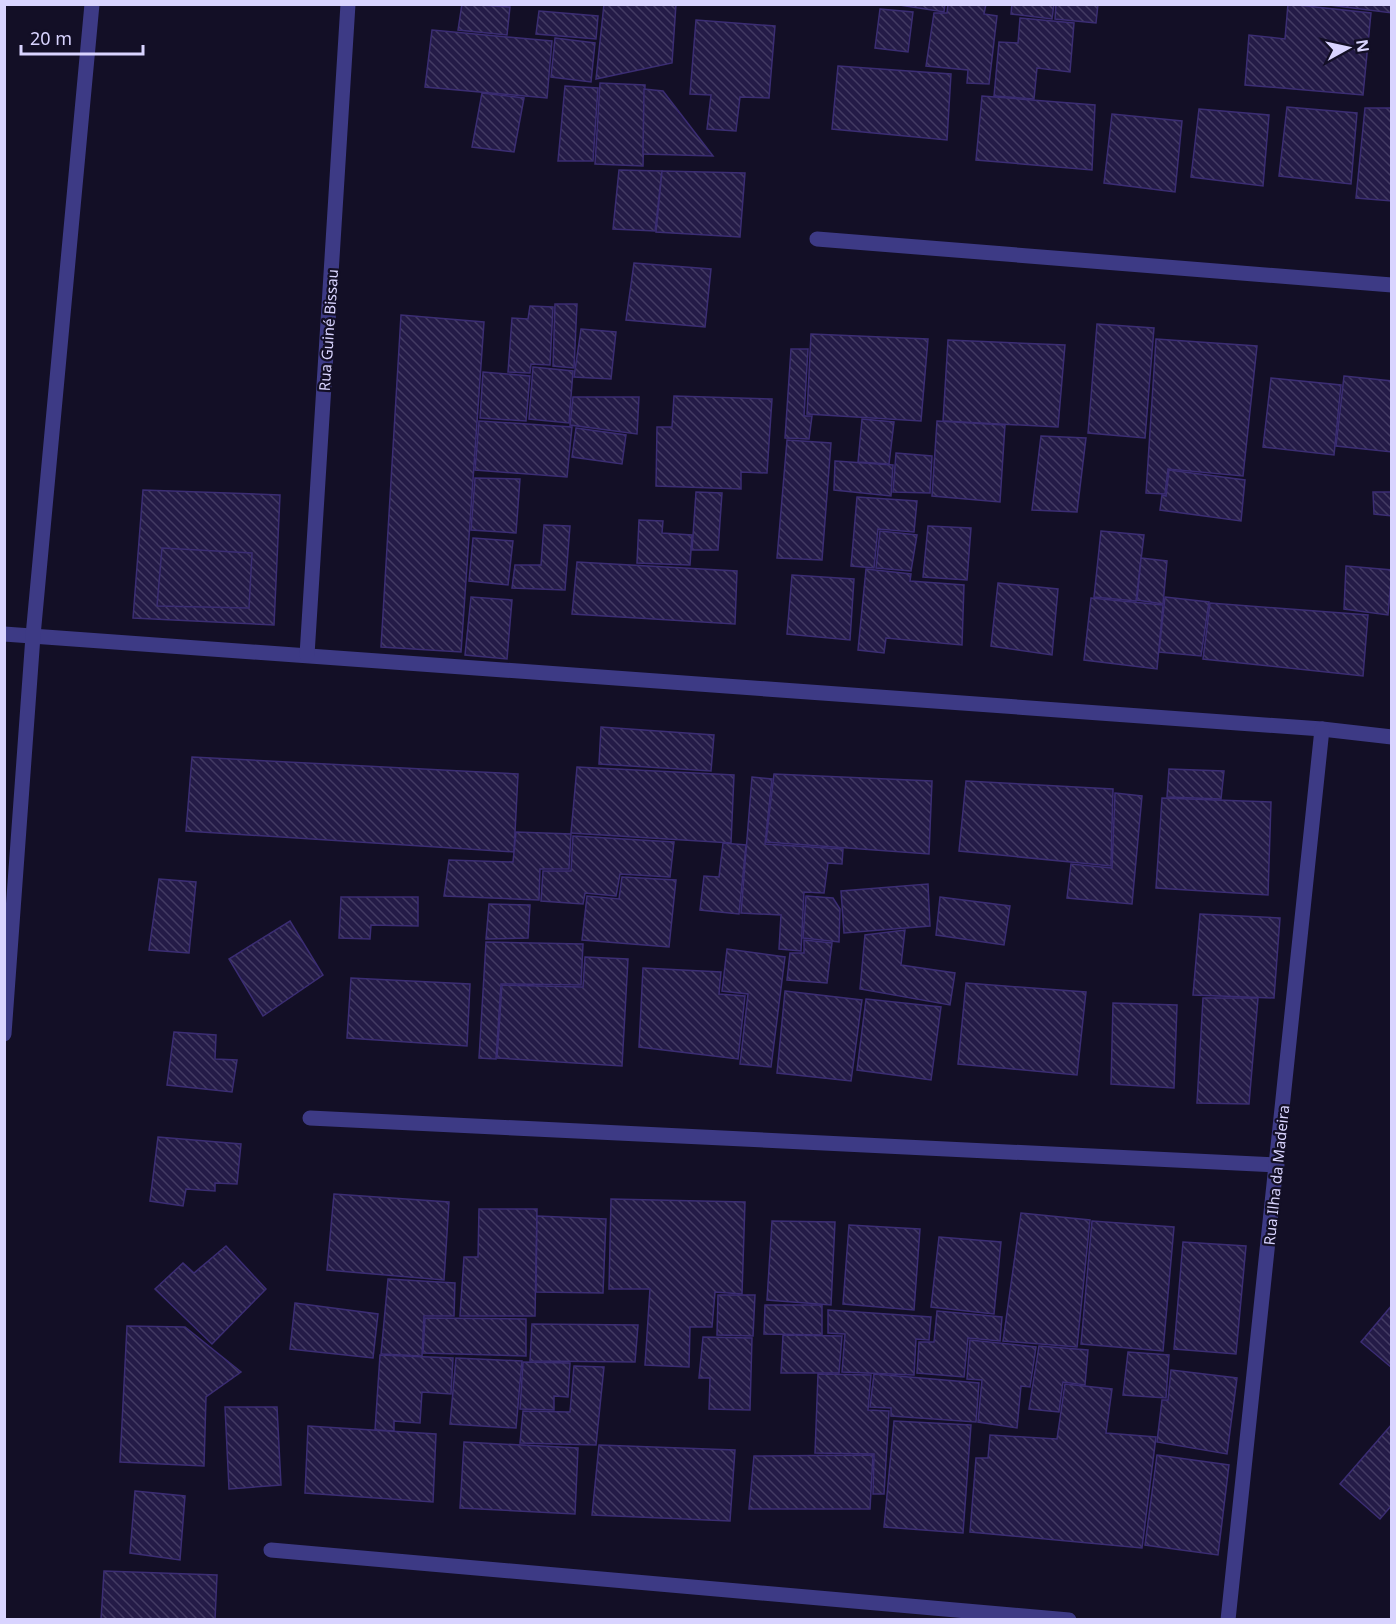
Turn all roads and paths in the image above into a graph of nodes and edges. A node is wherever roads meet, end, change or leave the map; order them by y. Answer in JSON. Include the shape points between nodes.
{"nodes":[{"id":1,"x":92,"y":4,"type":"edge"},
{"id":2,"x":348,"y":4,"type":"edge"},
{"id":3,"x":817,"y":239,"type":"dead end"},
{"id":4,"x":1392,"y":285,"type":"edge"},
{"id":5,"x":4,"y":634,"type":"edge"},
{"id":6,"x":33,"y":636,"type":"junction"},
{"id":7,"x":307,"y":655,"type":"junction"},
{"id":8,"x":1322,"y":729,"type":"junction"},
{"id":9,"x":1392,"y":737,"type":"edge"},
{"id":10,"x":4,"y":1034,"type":"edge"},
{"id":11,"x":310,"y":1118,"type":"dead end"},
{"id":12,"x":1277,"y":1165,"type":"junction"},
{"id":13,"x":271,"y":1550,"type":"dead end"},
{"id":14,"x":1069,"y":1620,"type":"edge"},
{"id":15,"x":1228,"y":1620,"type":"edge"}],
"edges":[{"from":1,"to":6,"type":"street"},
{"from":2,"to":7,"type":"street","name":"Rua Guiné Bissau"},
{"from":3,"to":4,"type":"street"},
{"from":5,"to":6,"type":"street"},
{"from":6,"to":7,"type":"street"},
{"from":6,"to":10,"type":"street"},
{"from":7,"to":8,"type":"street"},
{"from":8,"to":9,"type":"street"},
{"from":8,"to":12,"type":"street","name":"Rua Ilha da Madeira"},
{"from":11,"to":12,"type":"street"},
{"from":12,"to":15,"type":"street","name":"Rua Ilha da Madeira"},
{"from":13,"to":14,"type":"street"}]}
